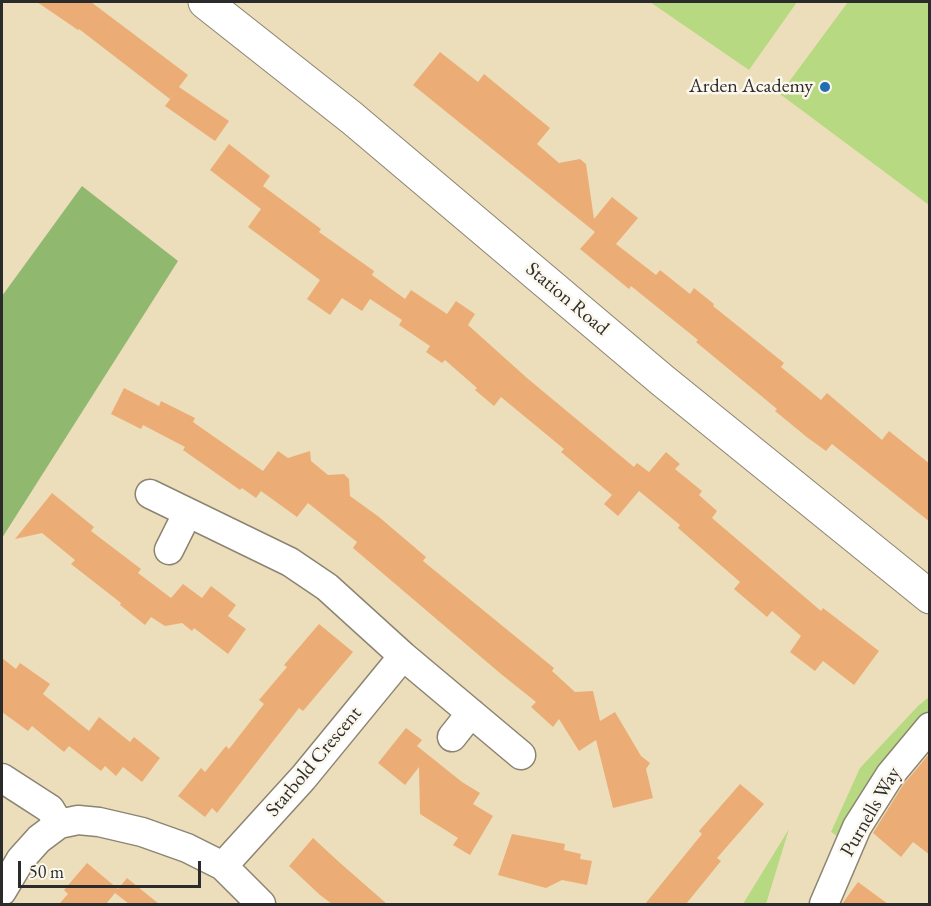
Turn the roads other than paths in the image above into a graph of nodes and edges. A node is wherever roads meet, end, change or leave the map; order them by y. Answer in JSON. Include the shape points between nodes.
{"nodes":[{"id":1,"x":205,"y":2,"type":"edge"},
{"id":2,"x":150,"y":494,"type":"dead end"},
{"id":3,"x":187,"y":514,"type":"junction"},
{"id":4,"x":170,"y":550,"type":"dead end"},
{"id":5,"x":930,"y":597,"type":"edge"},
{"id":6,"x":403,"y":656,"type":"junction"},
{"id":7,"x":471,"y":713,"type":"junction"},
{"id":8,"x":930,"y":727,"type":"edge"},
{"id":9,"x":452,"y":737,"type":"dead end"},
{"id":10,"x":520,"y":755,"type":"dead end"},
{"id":11,"x":2,"y":778,"type":"edge"},
{"id":12,"x":59,"y":824,"type":"junction"},
{"id":13,"x":223,"y":866,"type":"junction"},
{"id":14,"x":2,"y":891,"type":"edge"},
{"id":15,"x":261,"y":904,"type":"edge"},
{"id":16,"x":824,"y":904,"type":"edge"}],
"edges":[{"from":1,"to":5,"type":"main road","name":"Station Road","via":[[352,118],[663,380]]},
{"from":2,"to":3,"type":"street"},
{"from":3,"to":4,"type":"street"},
{"from":3,"to":6,"type":"street","via":[[290,562],[327,587]]},
{"from":6,"to":7,"type":"street"},
{"from":6,"to":13,"type":"street","name":"Starbold Crescent","via":[[303,778]]},
{"from":7,"to":9,"type":"street"},
{"from":7,"to":10,"type":"street"},
{"from":8,"to":16,"type":"street","name":"Purnells Way","via":[[890,775],[857,827]]},
{"from":11,"to":12,"type":"street","via":[[50,809]]},
{"from":12,"to":13,"type":"street","via":[[78,820],[99,822],[142,832]]},
{"from":12,"to":14,"type":"street","via":[[21,859]]},
{"from":13,"to":15,"type":"street"}]}
